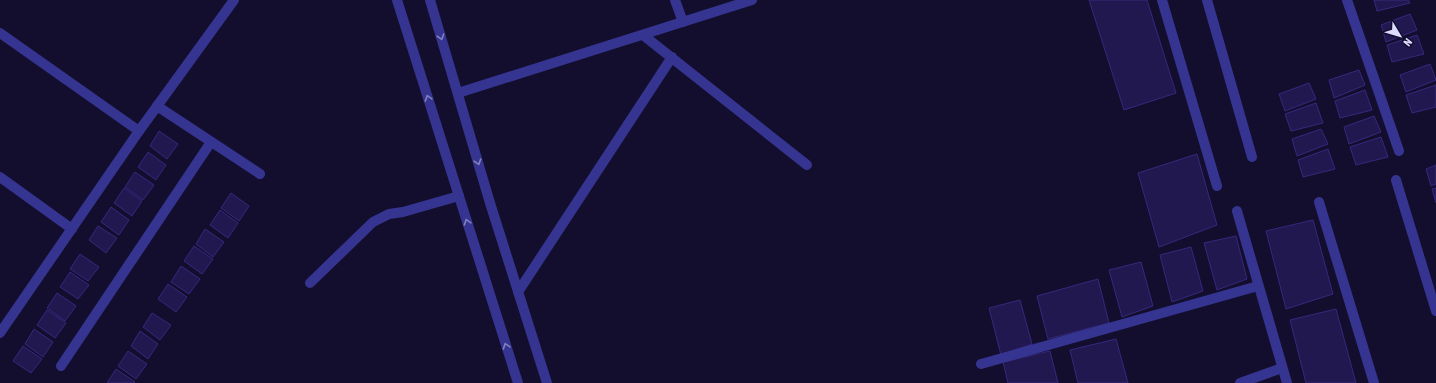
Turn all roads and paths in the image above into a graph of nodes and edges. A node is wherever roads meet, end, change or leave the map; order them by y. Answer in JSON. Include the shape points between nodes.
{"nodes":[{"id":1,"x":234,"y":0,"type":"edge"},
{"id":2,"x":398,"y":0,"type":"edge"},
{"id":3,"x":430,"y":0,"type":"edge"},
{"id":4,"x":675,"y":0,"type":"edge"},
{"id":5,"x":752,"y":0,"type":"edge"},
{"id":6,"x":1162,"y":0,"type":"edge"},
{"id":7,"x":1207,"y":0,"type":"edge"},
{"id":8,"x":1347,"y":0,"type":"edge"},
{"id":9,"x":683,"y":22,"type":"junction"},
{"id":10,"x":0,"y":33,"type":"edge"},
{"id":11,"x":642,"y":34,"type":"junction"},
{"id":12,"x":672,"y":57,"type":"junction"},
{"id":13,"x":458,"y":93,"type":"junction"},
{"id":14,"x":158,"y":106,"type":"junction"},
{"id":15,"x":139,"y":131,"type":"junction"},
{"id":16,"x":211,"y":142,"type":"junction"},
{"id":17,"x":1399,"y":151,"type":"dead end"},
{"id":18,"x":1252,"y":157,"type":"dead end"},
{"id":19,"x":807,"y":164,"type":"dead end"},
{"id":20,"x":260,"y":174,"type":"dead end"},
{"id":21,"x":0,"y":177,"type":"edge"},
{"id":22,"x":1396,"y":180,"type":"dead end"},
{"id":23,"x":1217,"y":186,"type":"dead end"},
{"id":24,"x":459,"y":196,"type":"junction"},
{"id":25,"x":1319,"y":202,"type":"dead end"},
{"id":26,"x":1237,"y":211,"type":"dead end"},
{"id":27,"x":72,"y":229,"type":"junction"},
{"id":28,"x":310,"y":284,"type":"dead end"},
{"id":29,"x":1258,"y":286,"type":"junction"},
{"id":30,"x":518,"y":292,"type":"junction"},
{"id":31,"x":1436,"y":311,"type":"edge"},
{"id":32,"x":0,"y":333,"type":"edge"},
{"id":33,"x":981,"y":364,"type":"dead end"},
{"id":34,"x":61,"y":366,"type":"dead end"},
{"id":35,"x":1282,"y":368,"type":"junction"},
{"id":36,"x":518,"y":383,"type":"edge"},
{"id":37,"x":547,"y":383,"type":"edge"},
{"id":38,"x":1240,"y":383,"type":"edge"},
{"id":39,"x":1287,"y":383,"type":"edge"},
{"id":40,"x":1374,"y":383,"type":"edge"}],
"edges":[{"from":1,"to":14,"type":"street"},
{"from":24,"to":2,"type":"street","one_way":true},
{"from":3,"to":13,"type":"street","one_way":true},
{"from":4,"to":9,"type":"street"},
{"from":5,"to":9,"type":"street"},
{"from":6,"to":23,"type":"street"},
{"from":7,"to":18,"type":"street"},
{"from":8,"to":17,"type":"street"},
{"from":9,"to":11,"type":"street"},
{"from":10,"to":15,"type":"street"},
{"from":11,"to":12,"type":"street"},
{"from":11,"to":13,"type":"street"},
{"from":12,"to":19,"type":"street"},
{"from":12,"to":30,"type":"street"},
{"from":13,"to":30,"type":"street","one_way":true},
{"from":14,"to":15,"type":"street"},
{"from":14,"to":16,"type":"street"},
{"from":15,"to":27,"type":"street"},
{"from":16,"to":20,"type":"street"},
{"from":16,"to":34,"type":"street"},
{"from":21,"to":27,"type":"street"},
{"from":22,"to":31,"type":"street"},
{"from":24,"to":28,"type":"street","via":[[389,214],[373,222]]},
{"from":36,"to":24,"type":"street","one_way":true},
{"from":25,"to":40,"type":"street"},
{"from":26,"to":29,"type":"street"},
{"from":27,"to":32,"type":"street"},
{"from":29,"to":33,"type":"street"},
{"from":29,"to":35,"type":"street"},
{"from":30,"to":37,"type":"street"},
{"from":35,"to":38,"type":"street"},
{"from":35,"to":39,"type":"street"}]}
